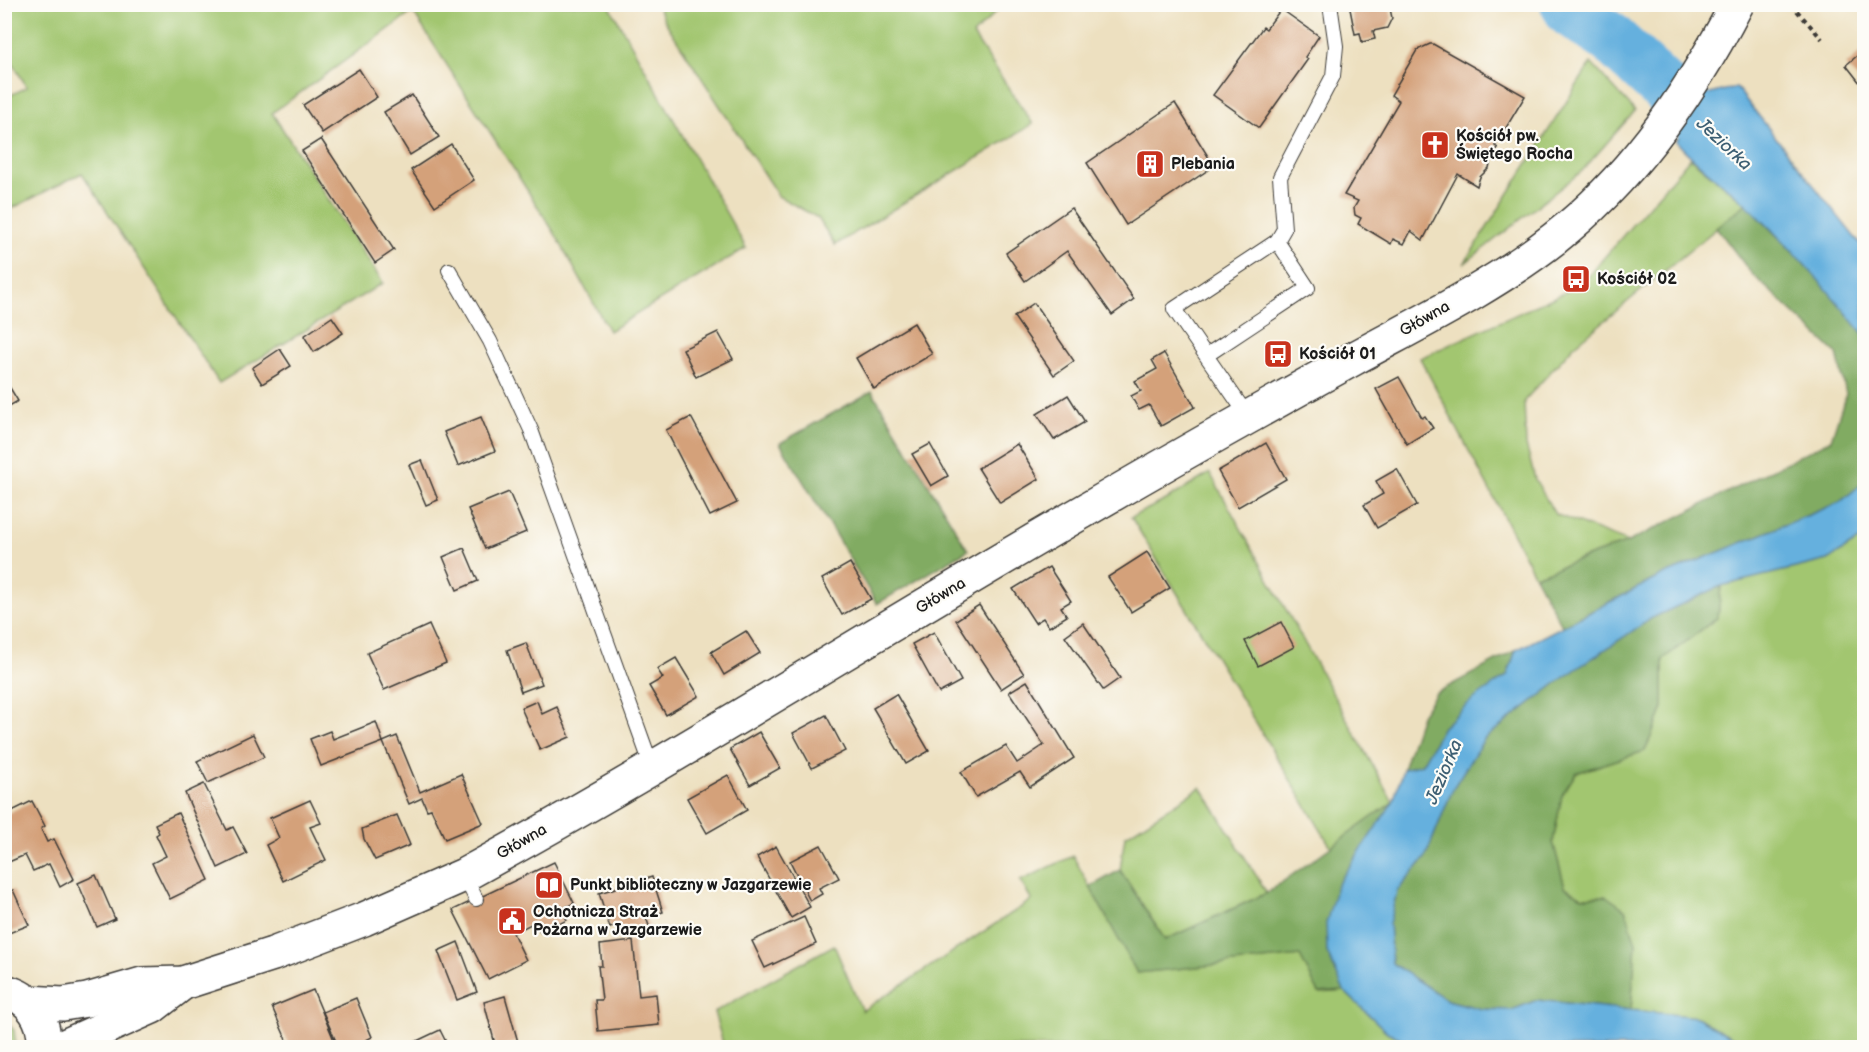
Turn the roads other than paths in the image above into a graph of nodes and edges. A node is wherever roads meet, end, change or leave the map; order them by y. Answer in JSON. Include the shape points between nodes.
{"nodes":[{"id":1,"x":1330,"y":4,"type":"edge"},
{"id":2,"x":1737,"y":4,"type":"edge"},
{"id":3,"x":1277,"y":241,"type":"junction"},
{"id":4,"x":449,"y":270,"type":"dead end"},
{"id":5,"x":1207,"y":355,"type":"junction"},
{"id":6,"x":1249,"y":418,"type":"junction"},
{"id":7,"x":652,"y":767,"type":"junction"},
{"id":8,"x":183,"y":983,"type":"junction"},
{"id":9,"x":16,"y":997,"type":"edge"},
{"id":10,"x":44,"y":1047,"type":"edge"},
{"id":11,"x":60,"y":1047,"type":"edge"}],
"edges":[{"from":1,"to":3,"type":"lane","via":[[1336,46],[1333,76],[1280,177],[1284,229]]},
{"from":2,"to":6,"type":"street","name":"Główna","via":[[1717,42],[1653,135],[1610,189],[1555,238],[1424,321]]},
{"from":3,"to":5,"type":"lane","via":[[1308,288]]},
{"from":3,"to":5,"type":"lane","via":[[1174,309]]},
{"from":4,"to":7,"type":"lane","via":[[490,341],[531,430]]},
{"from":5,"to":6,"type":"lane"},
{"from":6,"to":7,"type":"street","name":"Główna"},
{"from":7,"to":8,"type":"street","name":"Główna","via":[[470,887],[364,919]]},
{"from":8,"to":9,"type":"street","name":"Główna","via":[[142,984],[63,1004]]},
{"from":8,"to":11,"type":"street","name":"Główna","via":[[152,1007]]},
{"from":9,"to":10,"type":"street","via":[[41,1022]]}]}
